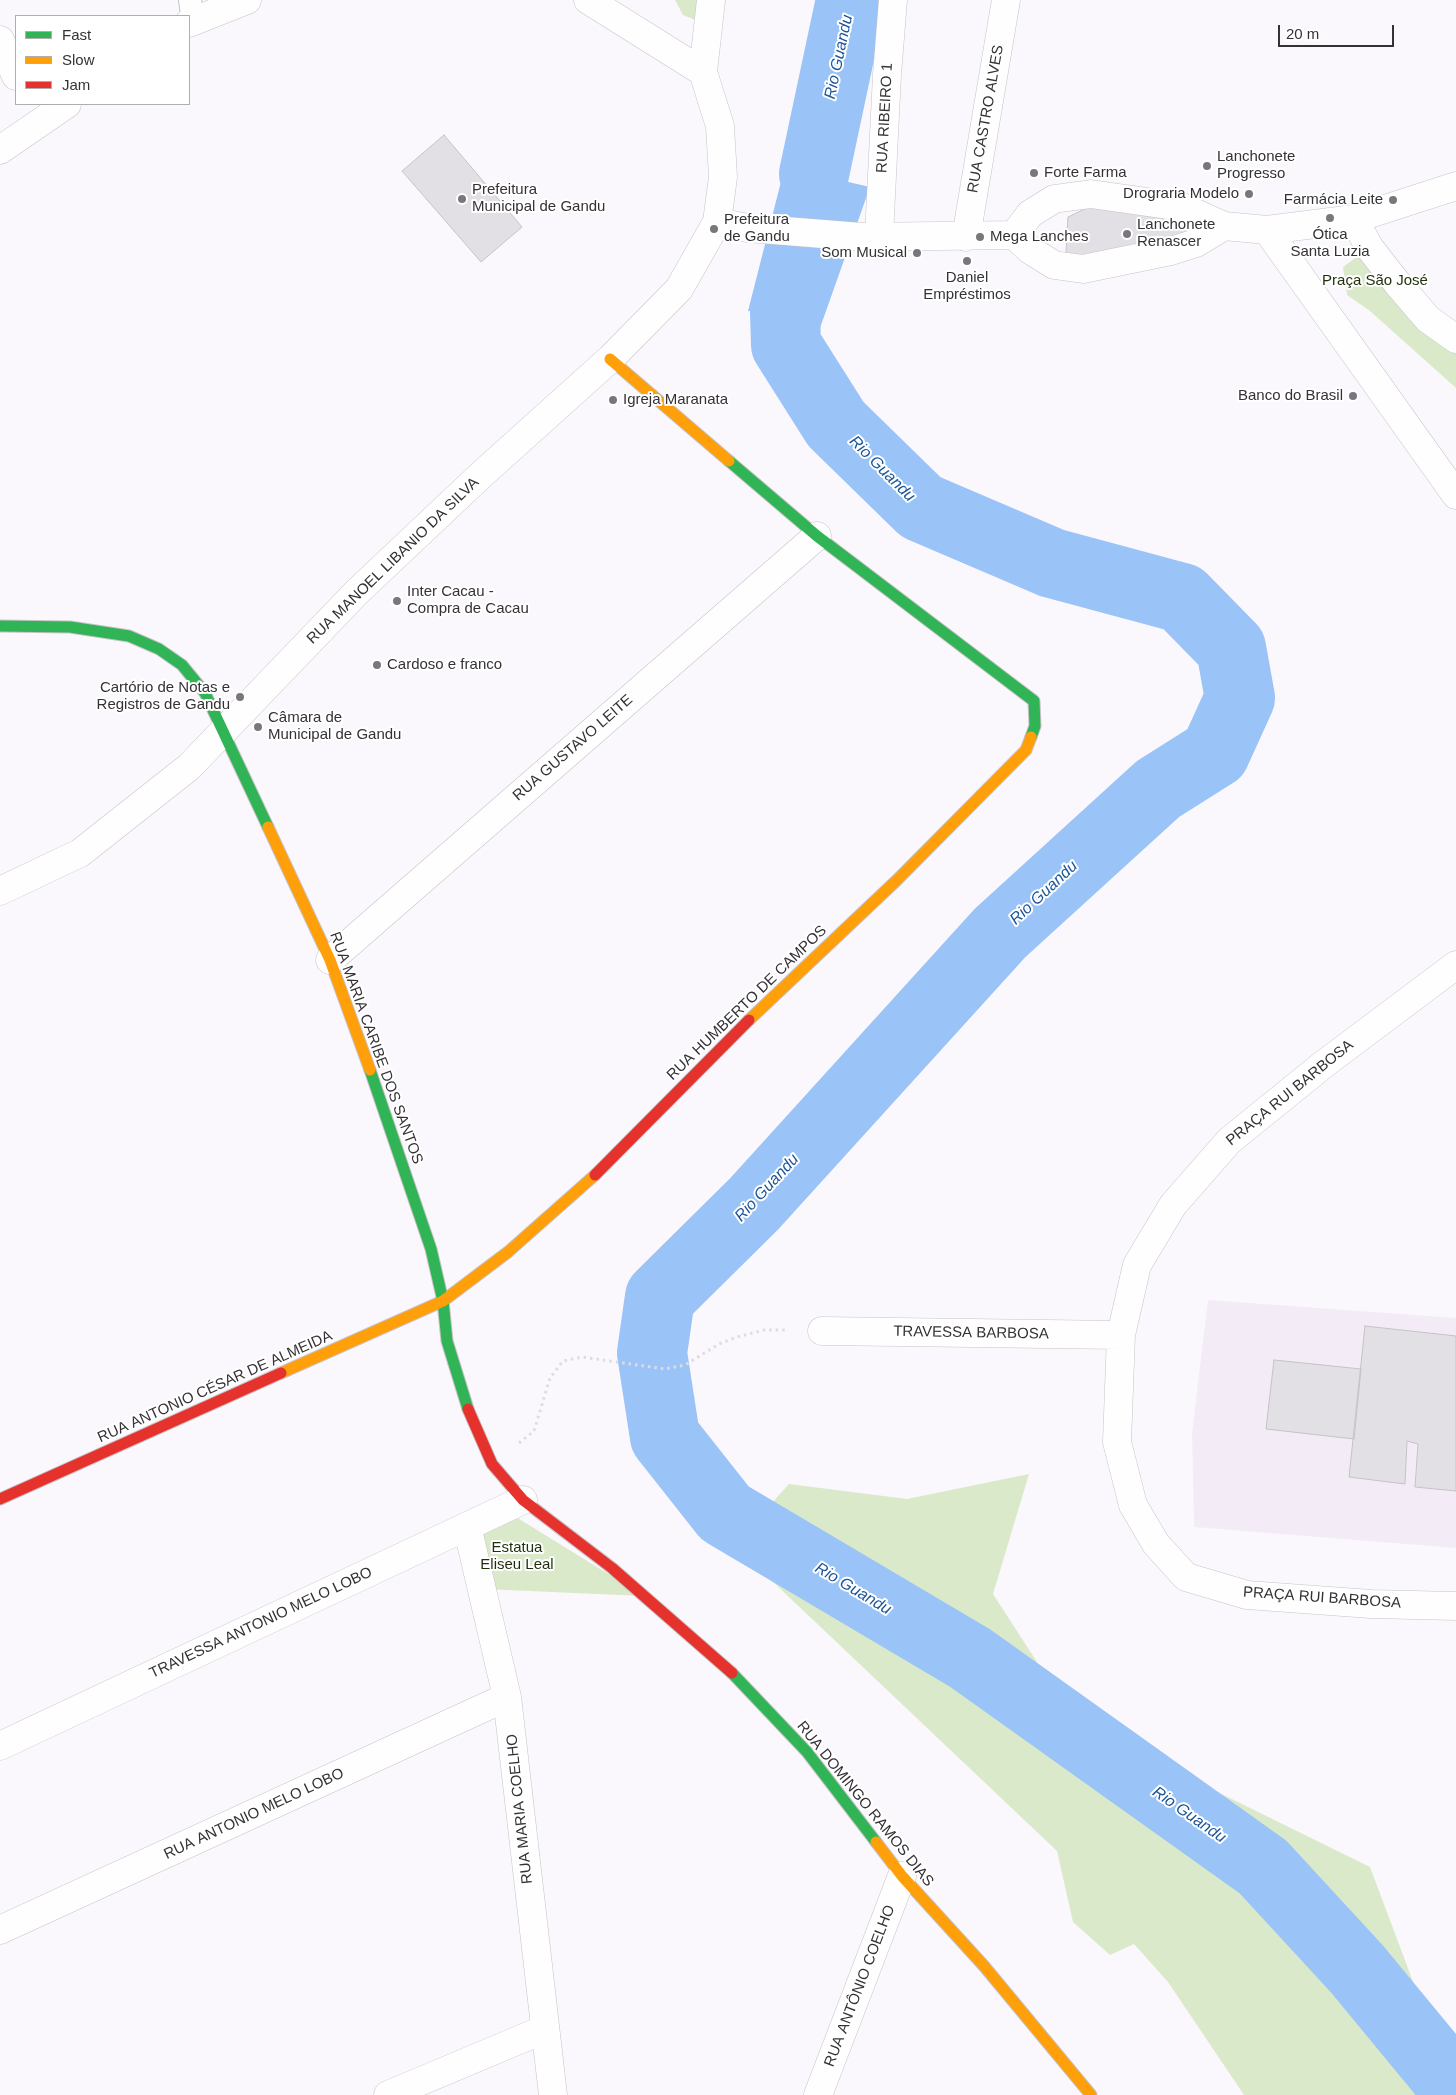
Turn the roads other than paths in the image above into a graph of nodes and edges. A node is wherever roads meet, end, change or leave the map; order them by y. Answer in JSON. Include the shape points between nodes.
{"nodes":[{"id":1,"x":247,"y":0,"type":"edge"},
{"id":2,"x":588,"y":0,"type":"edge"},
{"id":3,"x":711,"y":0,"type":"edge"},
{"id":4,"x":893,"y":0,"type":"edge"},
{"id":5,"x":1006,"y":0,"type":"edge"},
{"id":6,"x":191,"y":15,"type":"edge"},
{"id":7,"x":0,"y":40,"type":"edge"},
{"id":8,"x":703,"y":72,"type":"junction"},
{"id":9,"x":15,"y":74,"type":"edge"},
{"id":10,"x":63,"y":105,"type":"edge"},
{"id":11,"x":34,"y":113,"type":"edge"},
{"id":12,"x":0,"y":150,"type":"edge"},
{"id":13,"x":1456,"y":186,"type":"edge"},
{"id":14,"x":1354,"y":219,"type":"junction"},
{"id":15,"x":717,"y":222,"type":"junction"},
{"id":16,"x":1224,"y":226,"type":"junction"},
{"id":17,"x":1267,"y":230,"type":"junction"},
{"id":18,"x":1014,"y":235,"type":"junction"},
{"id":19,"x":870,"y":236,"type":"junction"},
{"id":20,"x":966,"y":237,"type":"junction"},
{"id":21,"x":1456,"y":339,"type":"edge"},
{"id":22,"x":610,"y":359,"type":"junction"},
{"id":23,"x":1456,"y":495,"type":"edge"},
{"id":24,"x":817,"y":536,"type":"junction"},
{"id":25,"x":0,"y":626,"type":"edge"},
{"id":26,"x":224,"y":730,"type":"junction"},
{"id":27,"x":0,"y":891,"type":"edge"},
{"id":28,"x":330,"y":960,"type":"junction"},
{"id":29,"x":1456,"y":965,"type":"edge"},
{"id":30,"x":443,"y":1301,"type":"junction"},
{"id":31,"x":822,"y":1331,"type":"road end"},
{"id":32,"x":1120,"y":1335,"type":"junction"},
{"id":33,"x":492,"y":1464,"type":"joint"},
{"id":34,"x":0,"y":1499,"type":"edge"},
{"id":35,"x":523,"y":1500,"type":"junction"},
{"id":36,"x":467,"y":1526,"type":"junction"},
{"id":37,"x":1456,"y":1606,"type":"edge"},
{"id":38,"x":507,"y":1697,"type":"junction"},
{"id":39,"x":0,"y":1746,"type":"edge"},
{"id":40,"x":902,"y":1876,"type":"junction"},
{"id":41,"x":0,"y":1930,"type":"edge"},
{"id":42,"x":545,"y":2029,"type":"junction"},
{"id":43,"x":1086,"y":2093,"type":"edge"},
{"id":44,"x":388,"y":2095,"type":"edge"},
{"id":45,"x":553,"y":2095,"type":"edge"},
{"id":46,"x":818,"y":2095,"type":"edge"}],
"edges":[{"from":1,"to":6,"type":"street"},
{"from":2,"to":8,"type":"street"},
{"from":3,"to":8,"type":"street"},
{"from":4,"to":19,"type":"street","name":"RUA RIBEIRO 1"},
{"from":5,"to":20,"type":"street","name":"RUA CASTRO ALVES"},
{"from":7,"to":9,"type":"street"},
{"from":8,"to":15,"type":"street","name":"RUA MANOEL LIBANIO DA SILVA","via":[[720,126],[723,177]]},
{"from":10,"to":11,"type":"street"},
{"from":11,"to":12,"type":"street"},
{"from":13,"to":14,"type":"street"},
{"from":14,"to":17,"type":"street"},
{"from":14,"to":21,"type":"street","via":[[1369,246],[1397,283],[1428,319]]},
{"from":15,"to":19,"type":"street","via":[[748,228]]},
{"from":15,"to":22,"type":"street","name":"RUA MANOEL LIBANIO DA SILVA","via":[[679,289]]},
{"from":16,"to":17,"type":"street"},
{"from":16,"to":18,"type":"street","via":[[1196,243],[1083,270],[1054,265]]},
{"from":16,"to":18,"type":"street","via":[[1182,207],[1091,194],[1054,199],[1030,214]]},
{"from":17,"to":23,"type":"street"},
{"from":18,"to":20,"type":"street"},
{"from":19,"to":20,"type":"street"},
{"from":22,"to":24,"type":"street"},
{"from":22,"to":26,"type":"street","name":"RUA MANOEL LIBANIO DA SILVA","via":[[356,592]]},
{"from":24,"to":28,"type":"street","name":"RUA GUSTAVO LEITE"},
{"from":24,"to":30,"type":"street","name":"RUA HUMBERTO DE CAMPOS","via":[[1034,701],[1035,726],[1026,750],[897,880],[774,995],[610,1161],[508,1252]]},
{"from":25,"to":26,"type":"street","name":"RUA MARIA CARIBE DOS SANTOS","via":[[70,626],[129,636],[159,649],[182,664],[200,686]]},
{"from":26,"to":27,"type":"street","name":"RUA MANOEL LIBANIO DA SILVA","via":[[189,767],[80,853]]},
{"from":26,"to":28,"type":"street","name":"RUA MARIA CARIBE DOS SANTOS"},
{"from":28,"to":30,"type":"street","name":"RUA MARIA CARIBE DOS SANTOS","via":[[431,1249]]},
{"from":29,"to":32,"type":"street","name":"PRAÇA RUI BARBOSA","via":[[1324,1064],[1229,1141],[1173,1204],[1137,1265]]},
{"from":30,"to":33,"type":"street","name":"RUA MARIA CARIBE DOS SANTOS","via":[[447,1341],[460,1385]]},
{"from":30,"to":34,"type":"street","name":"RUA ANTONIO CÉSAR DE ALMEIDA"},
{"from":31,"to":32,"type":"street","name":"TRAVESSA BARBOSA"},
{"from":32,"to":37,"type":"street","name":"PRAÇA RUI BARBOSA","via":[[1117,1442],[1133,1504],[1156,1544],[1186,1577],[1247,1595]]},
{"from":33,"to":35,"type":"street","name":"RUA DOMINGO RAMOS DIAS"},
{"from":35,"to":36,"type":"street","name":"TRAVESSA ANTONIO MELO LOBO"},
{"from":35,"to":40,"type":"street","name":"RUA DOMINGO RAMOS DIAS","via":[[612,1568],[733,1673],[807,1752]]},
{"from":36,"to":38,"type":"street","name":"RUA MARIA COELHO"},
{"from":36,"to":39,"type":"street","name":"TRAVESSA ANTONIO MELO LOBO"},
{"from":38,"to":41,"type":"street","name":"RUA ANTONIO MELO LOBO"},
{"from":38,"to":42,"type":"street","name":"RUA MARIA COELHO"},
{"from":40,"to":43,"type":"street","name":"RUA DOMINGO RAMOS DIAS","via":[[984,1966]]},
{"from":40,"to":46,"type":"street","name":"RUA ANTÔNIO COELHO"},
{"from":42,"to":44,"type":"street"},
{"from":42,"to":45,"type":"street","name":"RUA MARIA COELHO"}]}
